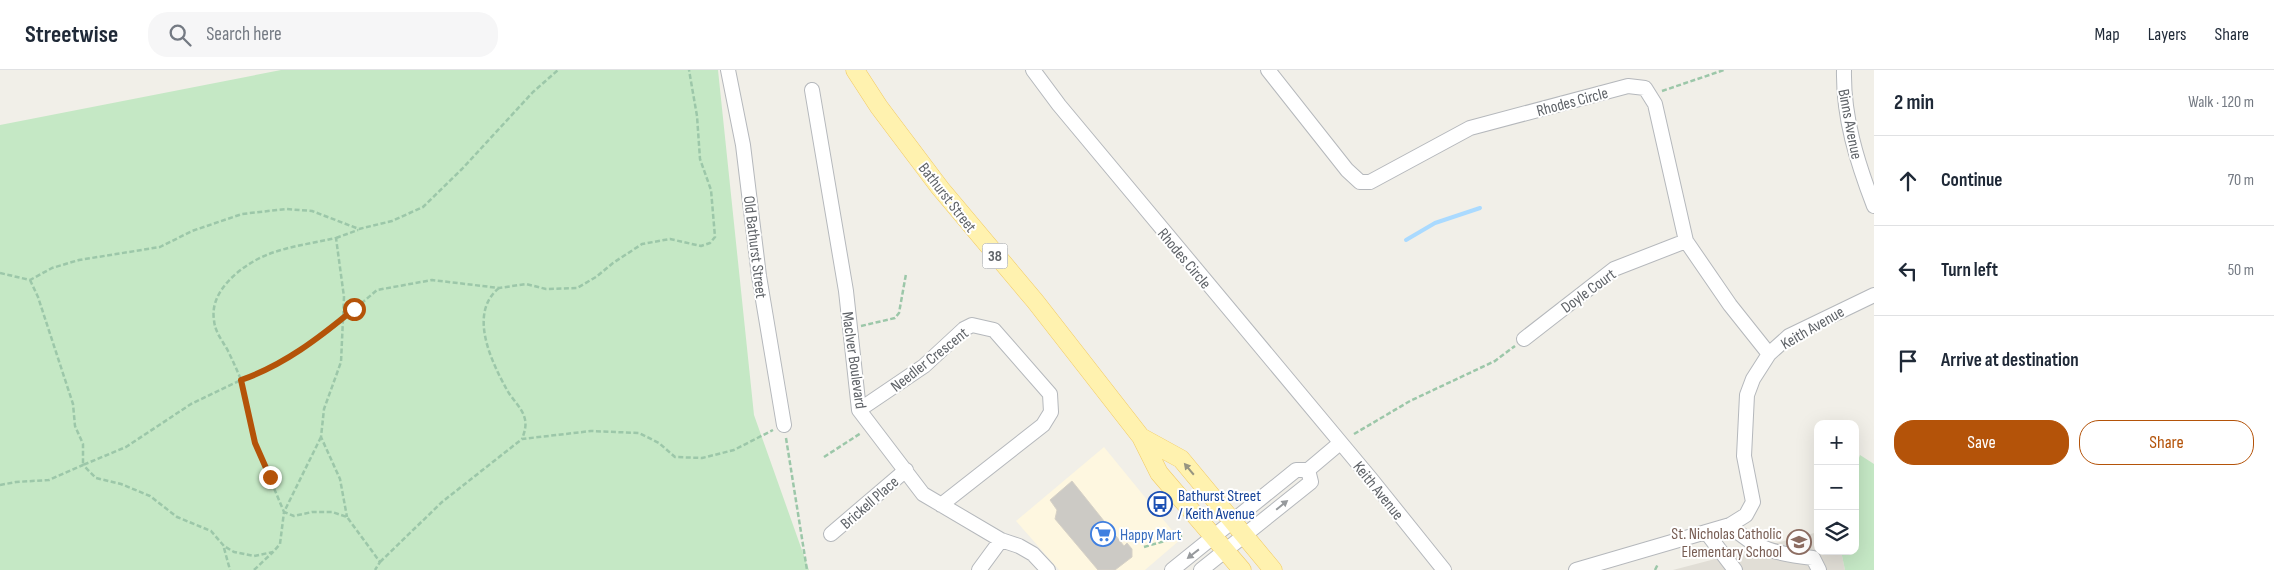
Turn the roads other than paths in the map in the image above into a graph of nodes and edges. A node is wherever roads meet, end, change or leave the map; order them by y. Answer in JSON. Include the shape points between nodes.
{"nodes":[{"id":1,"x":728,"y":70,"type":"edge"},
{"id":2,"x":855,"y":70,"type":"edge"},
{"id":3,"x":1034,"y":70,"type":"edge"},
{"id":4,"x":1268,"y":70,"type":"edge"},
{"id":5,"x":1844,"y":70,"type":"edge"},
{"id":6,"x":812,"y":90,"type":"dead end"},
{"id":7,"x":1874,"y":206,"type":"edge"},
{"id":8,"x":1686,"y":241,"type":"junction"},
{"id":9,"x":1874,"y":295,"type":"edge"},
{"id":10,"x":1524,"y":339,"type":"road end"},
{"id":11,"x":1769,"y":354,"type":"junction"},
{"id":12,"x":859,"y":410,"type":"junction"},
{"id":13,"x":784,"y":424,"type":"road end"},
{"id":14,"x":1141,"y":437,"type":"junction"},
{"id":15,"x":1340,"y":443,"type":"junction"},
{"id":16,"x":906,"y":470,"type":"junction"},
{"id":17,"x":1308,"y":470,"type":"junction"},
{"id":18,"x":941,"y":505,"type":"junction"},
{"id":19,"x":1232,"y":520,"type":"junction"},
{"id":20,"x":1730,"y":525,"type":"junction"},
{"id":21,"x":1706,"y":532,"type":"junction"},
{"id":22,"x":831,"y":534,"type":"dead end"},
{"id":23,"x":1245,"y":536,"type":"junction"},
{"id":24,"x":1002,"y":540,"type":"junction"},
{"id":25,"x":1219,"y":544,"type":"junction"},
{"id":26,"x":979,"y":570,"type":"edge"},
{"id":27,"x":1048,"y":570,"type":"edge"},
{"id":28,"x":1172,"y":570,"type":"edge"},
{"id":29,"x":1201,"y":570,"type":"edge"},
{"id":30,"x":1242,"y":570,"type":"edge"},
{"id":31,"x":1273,"y":570,"type":"edge"},
{"id":32,"x":1444,"y":570,"type":"edge"},
{"id":33,"x":1576,"y":570,"type":"edge"},
{"id":34,"x":1735,"y":570,"type":"edge"},
{"id":35,"x":1819,"y":570,"type":"edge"}],
"edges":[{"from":1,"to":13,"type":"street","name":"Old Bathurst Street","via":[[743,145],[759,276]]},
{"from":2,"to":14,"type":"main road","name":"Bathurst Street","number":"38","via":[[940,188],[1035,301]]},
{"from":3,"to":15,"type":"street","name":"Rhodes Circle","via":[[1059,105]]},
{"from":4,"to":8,"type":"street","name":"Rhodes Circle","via":[[1360,182],[1370,182],[1470,128],[1628,86],[1645,88],[1655,104]]},
{"from":5,"to":7,"type":"street","name":"Binns Avenue","via":[[1850,135]]},
{"from":6,"to":12,"type":"street","name":"MacIver Boulevard","via":[[837,234]]},
{"from":8,"to":10,"type":"street","name":"Doyle Court","via":[[1614,270]]},
{"from":8,"to":11,"type":"street"},
{"from":9,"to":11,"type":"street","name":"Keith Avenue","via":[[1789,336]]},
{"from":11,"to":20,"type":"street","name":"Keith Avenue","via":[[1747,395],[1744,456],[1753,502],[1746,515]]},
{"from":12,"to":16,"type":"street","name":"MacIver Boulevard"},
{"from":12,"to":18,"type":"street","name":"Needler Crescent","via":[[924,366],[972,325],[994,330],[1050,394],[1052,412],[1043,425]]},
{"from":19,"to":14,"type":"main road","name":"Bathurst Street","number":"38","one_way":true,"via":[[1181,459]]},
{"from":14,"to":25,"type":"main road","name":"Bathurst Street","number":"38","via":[[1159,473]]},
{"from":15,"to":17,"type":"street"},
{"from":15,"to":32,"type":"street","name":"Keith Avenue"},
{"from":16,"to":18,"type":"street","name":"MacIver Boulevard","via":[[923,494]]},
{"from":16,"to":22,"type":"street","name":"Brickell Place"},
{"from":17,"to":19,"type":"street","via":[[1296,470]]},
{"from":23,"to":17,"type":"street","one_way":true,"via":[[1312,482]]},
{"from":18,"to":24,"type":"street","name":"MacIver Boulevard"},
{"from":19,"to":23,"type":"main road","name":"Bathurst Street","number":"38"},
{"from":19,"to":25,"type":"street"},
{"from":20,"to":21,"type":"street","name":"Keith Avenue"},
{"from":20,"to":35,"type":"street","via":[[1744,539],[1778,554],[1813,558]]},
{"from":21,"to":33,"type":"street","name":"Keith Avenue"},
{"from":21,"to":34,"type":"street"},
{"from":23,"to":25,"type":"street"},
{"from":23,"to":31,"type":"main road","name":"Bathurst Street","number":"38"},
{"from":24,"to":26,"type":"street"},
{"from":24,"to":27,"type":"street","name":"MacIver Boulevard","via":[[1033,554]]},
{"from":25,"to":28,"type":"street","one_way":true},
{"from":25,"to":29,"type":"street"},
{"from":25,"to":30,"type":"main road","name":"Bathurst Street","number":"38"}]}
